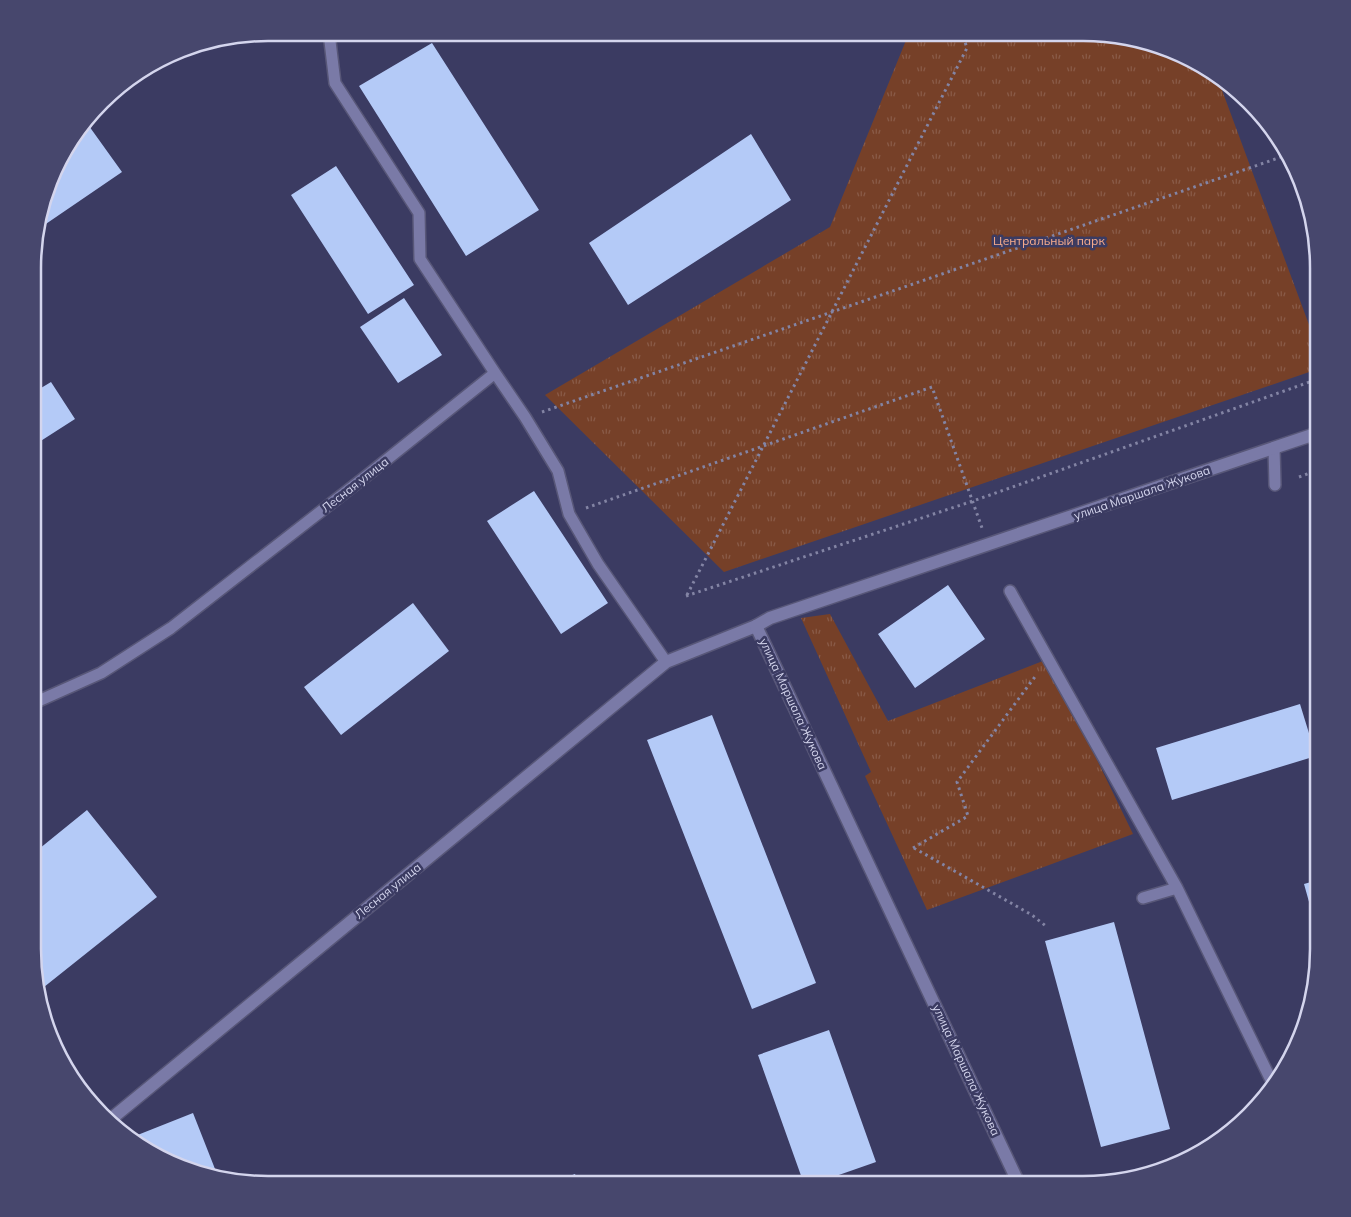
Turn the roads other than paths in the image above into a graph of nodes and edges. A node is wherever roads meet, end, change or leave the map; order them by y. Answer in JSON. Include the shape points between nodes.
{"nodes":[{"id":1,"x":330,"y":41,"type":"edge"},
{"id":2,"x":495,"y":373,"type":"junction"},
{"id":3,"x":1310,"y":437,"type":"edge"},
{"id":4,"x":1274,"y":448,"type":"junction"},
{"id":5,"x":1274,"y":484,"type":"dead end"},
{"id":6,"x":1010,"y":591,"type":"dead end"},
{"id":7,"x":756,"y":626,"type":"junction"},
{"id":8,"x":666,"y":662,"type":"junction"},
{"id":9,"x":41,"y":700,"type":"edge"},
{"id":10,"x":1176,"y":888,"type":"junction"},
{"id":11,"x":1143,"y":898,"type":"dead end"},
{"id":12,"x":1270,"y":1078,"type":"edge"},
{"id":13,"x":115,"y":1116,"type":"edge"},
{"id":14,"x":1016,"y":1176,"type":"edge"}],
"edges":[{"from":1,"to":2,"type":"lane","via":[[335,82],[419,213],[420,259]]},
{"from":2,"to":8,"type":"lane","via":[[558,471],[569,514],[598,564]]},
{"from":2,"to":9,"type":"lane","name":"Лесная улица","via":[[171,628],[101,674]]},
{"from":3,"to":4,"type":"street","name":"улица Маршала Жукова"},
{"from":4,"to":5,"type":"lane"},
{"from":4,"to":7,"type":"street","name":"улица Маршала Жукова","via":[[770,618]]},
{"from":6,"to":10,"type":"lane"},
{"from":7,"to":8,"type":"street","name":"Лесная улица"},
{"from":7,"to":14,"type":"street","name":"улица Маршала Жукова"},
{"from":8,"to":13,"type":"street","name":"Лесная улица"},
{"from":10,"to":11,"type":"lane"},
{"from":10,"to":12,"type":"lane"}]}
